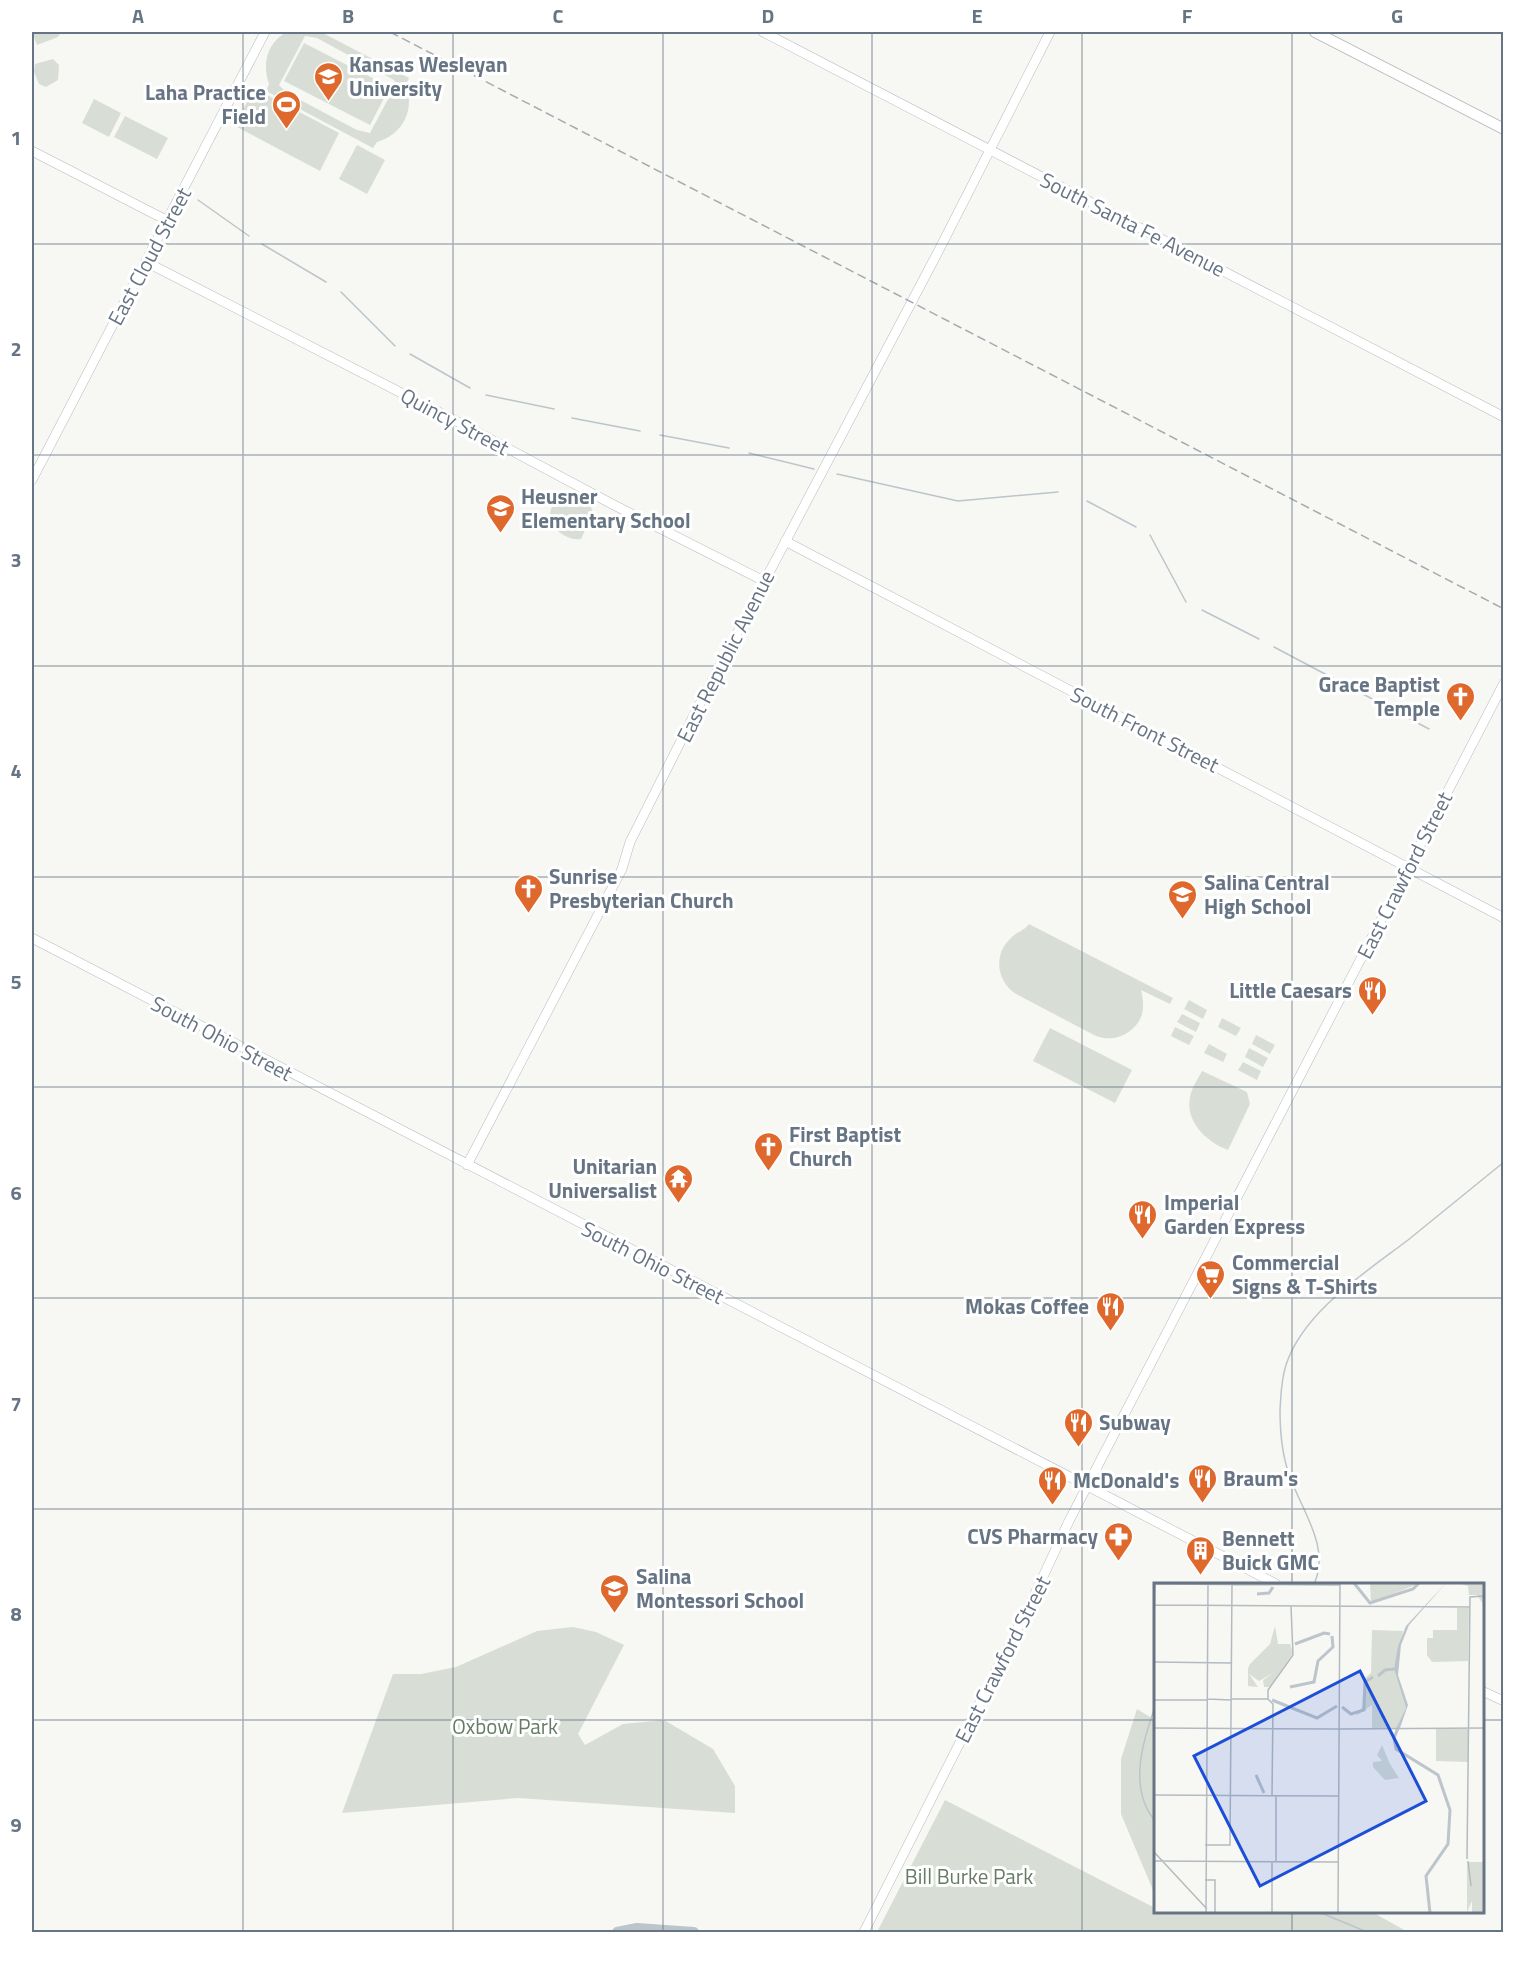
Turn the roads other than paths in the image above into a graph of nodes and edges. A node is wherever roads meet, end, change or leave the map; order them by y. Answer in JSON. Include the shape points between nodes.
{"nodes":[{"id":1,"x":265,"y":32,"type":"edge"},
{"id":2,"x":763,"y":32,"type":"edge"},
{"id":3,"x":1050,"y":32,"type":"edge"},
{"id":4,"x":1315,"y":32,"type":"edge"},
{"id":5,"x":1503,"y":129,"type":"edge"},
{"id":6,"x":989,"y":149,"type":"junction"},
{"id":7,"x":32,"y":151,"type":"edge"},
{"id":8,"x":168,"y":221,"type":"junction"},
{"id":9,"x":146,"y":262,"type":"junction"},
{"id":10,"x":1503,"y":417,"type":"edge"},
{"id":11,"x":32,"y":480,"type":"edge"},
{"id":12,"x":785,"y":541,"type":"junction"},
{"id":13,"x":764,"y":580,"type":"junction"},
{"id":14,"x":1503,"y":683,"type":"edge"},
{"id":15,"x":1408,"y":867,"type":"junction"},
{"id":16,"x":1503,"y":918,"type":"edge"},
{"id":17,"x":32,"y":938,"type":"edge"},
{"id":18,"x":467,"y":1165,"type":"junction"},
{"id":19,"x":1087,"y":1486,"type":"junction"},
{"id":20,"x":1274,"y":1583,"type":"edge"},
{"id":21,"x":1484,"y":1692,"type":"edge"},
{"id":22,"x":1503,"y":1701,"type":"edge"},
{"id":23,"x":864,"y":1932,"type":"edge"}],
"edges":[{"from":1,"to":8,"type":"main road","name":"East Cloud Street"},
{"from":2,"to":6,"type":"main road","name":"South Santa Fe Avenue"},
{"from":3,"to":6,"type":"main road","name":"East Republic Avenue"},
{"from":4,"to":5,"type":"main road"},
{"from":6,"to":10,"type":"main road","name":"South Santa Fe Avenue"},
{"from":6,"to":12,"type":"main road","name":"East Republic Avenue"},
{"from":7,"to":8,"type":"main road"},
{"from":8,"to":9,"type":"main road","name":"East Cloud Street"},
{"from":9,"to":11,"type":"main road","name":"East Cloud Street"},
{"from":9,"to":13,"type":"main road","name":"Quincy Street"},
{"from":12,"to":13,"type":"main road","name":"East Republic Avenue"},
{"from":12,"to":15,"type":"main road","name":"South Front Street"},
{"from":13,"to":18,"type":"main road","name":"East Republic Avenue","via":[[630,842],[622,869]]},
{"from":14,"to":15,"type":"main road","name":"East Crawford Street"},
{"from":15,"to":16,"type":"main road","name":"South Front Street"},
{"from":15,"to":19,"type":"main road","name":"East Crawford Street"},
{"from":17,"to":18,"type":"main road","name":"South Ohio Street"},
{"from":18,"to":19,"type":"main road","name":"South Ohio Street"},
{"from":19,"to":20,"type":"main road","name":"South Ohio Street"},
{"from":19,"to":23,"type":"main road","name":"East Crawford Street"},
{"from":21,"to":22,"type":"main road"}]}
